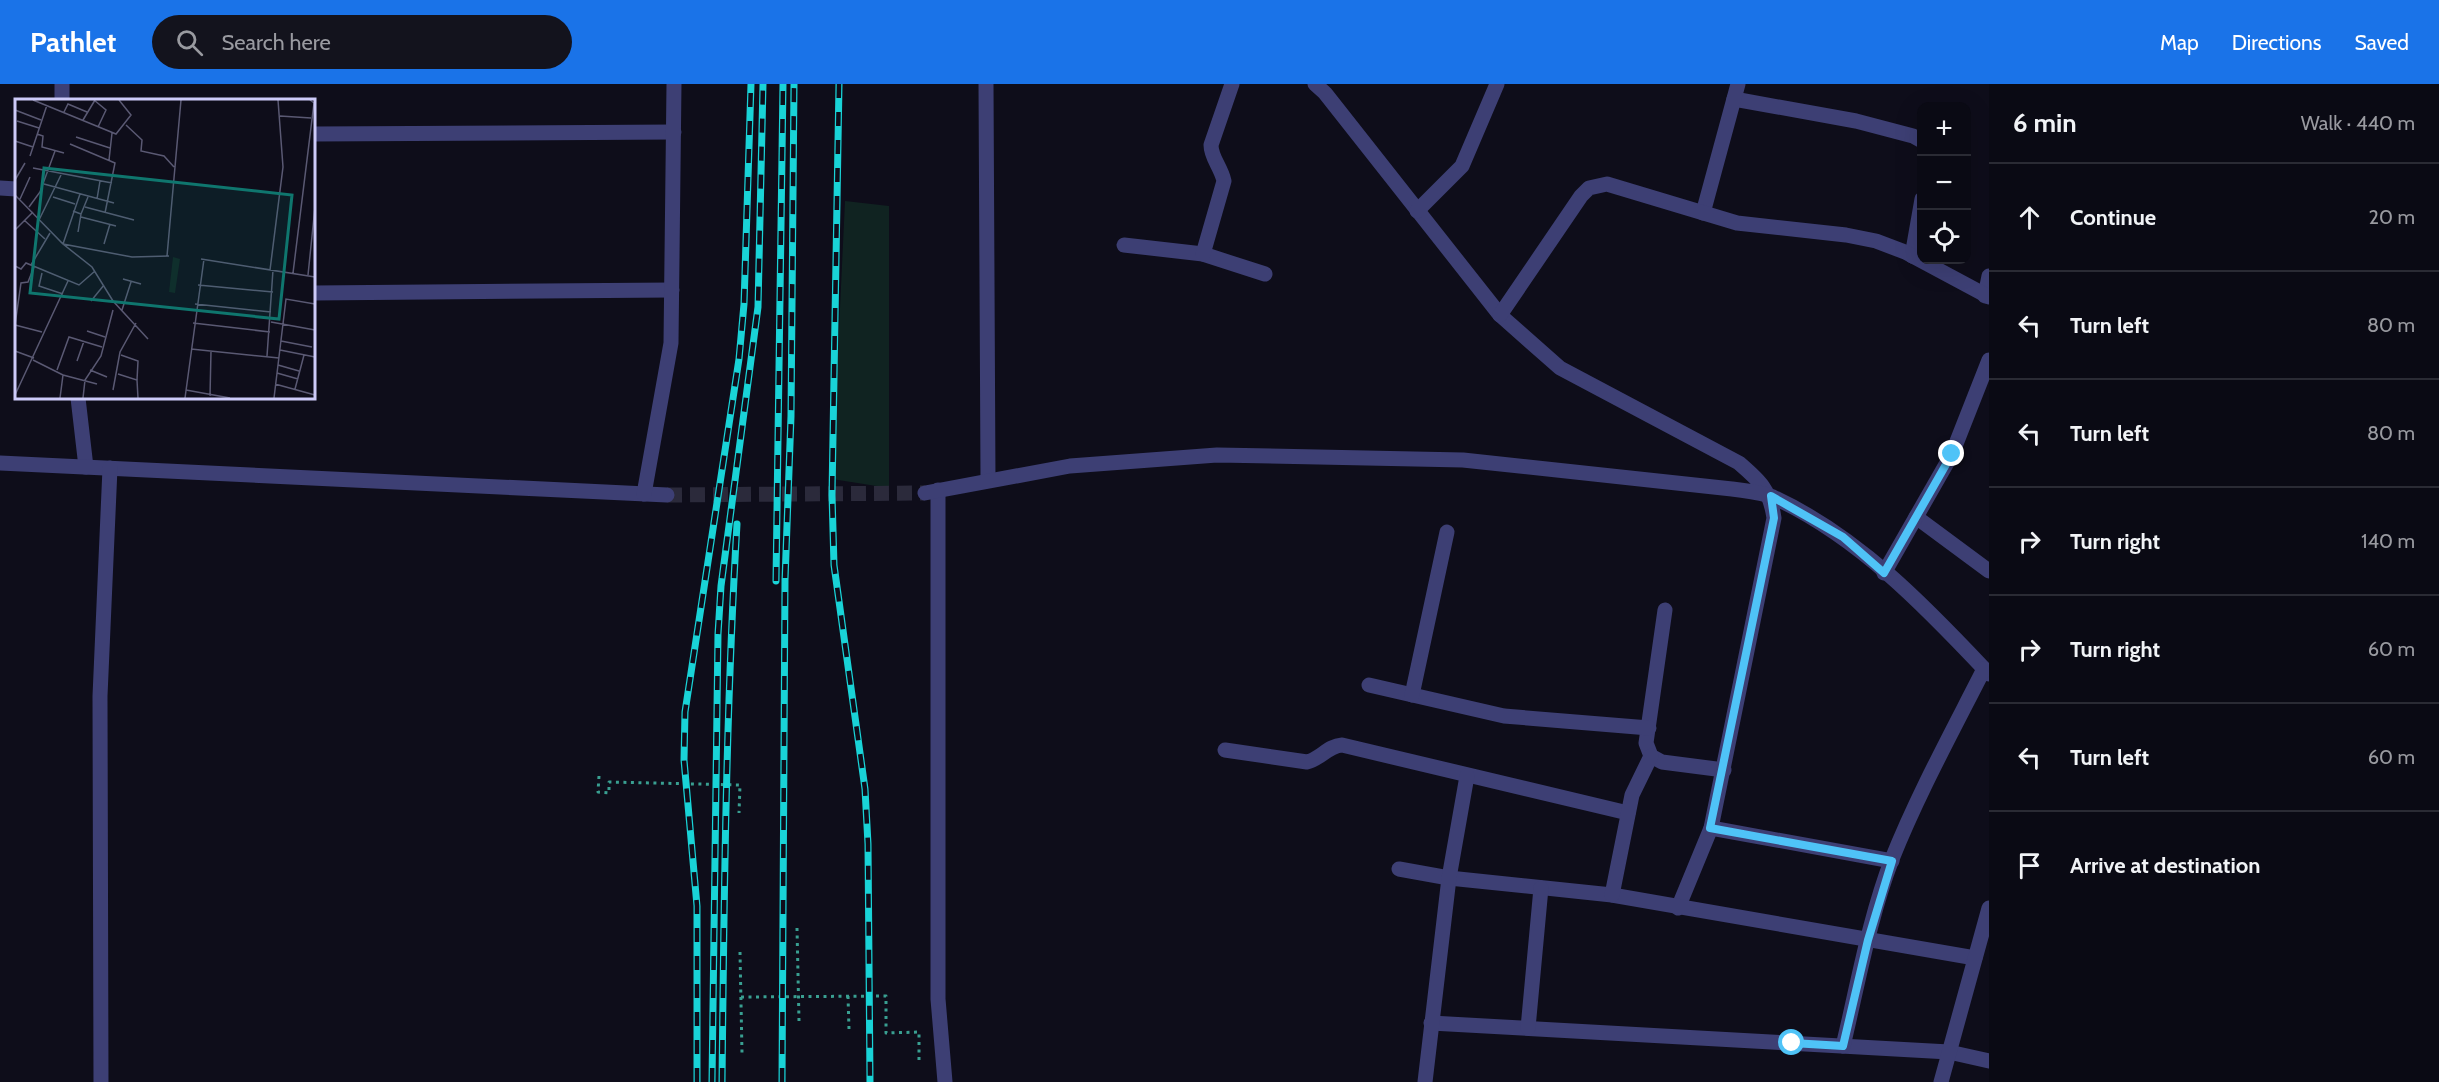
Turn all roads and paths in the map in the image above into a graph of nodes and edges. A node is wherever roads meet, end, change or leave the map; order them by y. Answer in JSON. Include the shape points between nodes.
{"nodes":[{"id":1,"x":675,"y":84,"type":"edge"},
{"id":2,"x":986,"y":84,"type":"edge"},
{"id":3,"x":1232,"y":84,"type":"edge"},
{"id":4,"x":1315,"y":84,"type":"edge"},
{"id":5,"x":1497,"y":84,"type":"edge"},
{"id":6,"x":1738,"y":84,"type":"edge"},
{"id":7,"x":1734,"y":99,"type":"junction"},
{"id":8,"x":674,"y":132,"type":"junction"},
{"id":9,"x":315,"y":134,"type":"edge"},
{"id":10,"x":1917,"y":138,"type":"edge"},
{"id":11,"x":0,"y":188,"type":"edge"},
{"id":12,"x":15,"y":189,"type":"edge"},
{"id":13,"x":1920,"y":210,"type":"edge"},
{"id":14,"x":1417,"y":211,"type":"junction"},
{"id":15,"x":1703,"y":213,"type":"junction"},
{"id":16,"x":1124,"y":246,"type":"dead end"},
{"id":17,"x":1203,"y":254,"type":"junction"},
{"id":18,"x":1912,"y":256,"type":"junction"},
{"id":19,"x":1265,"y":274,"type":"dead end"},
{"id":20,"x":1989,"y":276,"type":"edge"},
{"id":21,"x":672,"y":290,"type":"junction"},
{"id":22,"x":315,"y":293,"type":"edge"},
{"id":23,"x":1987,"y":297,"type":"edge"},
{"id":24,"x":1500,"y":315,"type":"junction"},
{"id":25,"x":1989,"y":360,"type":"edge"},
{"id":26,"x":78,"y":399,"type":"edge"},
{"id":27,"x":0,"y":463,"type":"edge"},
{"id":28,"x":86,"y":467,"type":"junction"},
{"id":29,"x":110,"y":468,"type":"junction"},
{"id":30,"x":988,"y":479,"type":"junction"},
{"id":31,"x":644,"y":494,"type":"junction"},
{"id":32,"x":667,"y":495,"type":"tunnel mouth"},
{"id":33,"x":1771,"y":496,"type":"junction"},
{"id":34,"x":1916,"y":517,"type":"junction"},
{"id":35,"x":1447,"y":532,"type":"dead end"},
{"id":36,"x":1989,"y":571,"type":"edge"},
{"id":37,"x":1884,"y":573,"type":"junction"},
{"id":38,"x":1665,"y":610,"type":"dead end"},
{"id":39,"x":1986,"y":672,"type":"edge"},
{"id":40,"x":1369,"y":685,"type":"dead end"},
{"id":41,"x":1412,"y":695,"type":"junction"},
{"id":42,"x":1649,"y":728,"type":"junction"},
{"id":43,"x":1225,"y":750,"type":"dead end"},
{"id":44,"x":1651,"y":756,"type":"junction"},
{"id":45,"x":1724,"y":770,"type":"junction"},
{"id":46,"x":599,"y":776,"type":"dead end"},
{"id":47,"x":1467,"y":776,"type":"junction"},
{"id":48,"x":739,"y":813,"type":"dead end"},
{"id":49,"x":1628,"y":813,"type":"junction"},
{"id":50,"x":1710,"y":828,"type":"junction"},
{"id":51,"x":1892,"y":861,"type":"junction"},
{"id":52,"x":1399,"y":869,"type":"dead end"},
{"id":53,"x":1449,"y":878,"type":"junction"},
{"id":54,"x":1541,"y":888,"type":"junction"},
{"id":55,"x":1612,"y":895,"type":"junction"},
{"id":56,"x":1678,"y":908,"type":"junction"},
{"id":57,"x":1989,"y":909,"type":"edge"},
{"id":58,"x":797,"y":928,"type":"dead end"},
{"id":59,"x":1868,"y":940,"type":"junction"},
{"id":60,"x":740,"y":952,"type":"dead end"},
{"id":61,"x":1975,"y":958,"type":"junction"},
{"id":62,"x":799,"y":996,"type":"junction"},
{"id":63,"x":848,"y":996,"type":"junction"},
{"id":64,"x":741,"y":997,"type":"junction"},
{"id":65,"x":800,"y":1021,"type":"dead end"},
{"id":66,"x":1431,"y":1023,"type":"junction"},
{"id":67,"x":1528,"y":1028,"type":"junction"},
{"id":68,"x":849,"y":1029,"type":"dead end"},
{"id":69,"x":1843,"y":1046,"type":"junction"},
{"id":70,"x":1949,"y":1052,"type":"junction"},
{"id":71,"x":742,"y":1053,"type":"dead end"},
{"id":72,"x":919,"y":1060,"type":"dead end"},
{"id":73,"x":1989,"y":1061,"type":"edge"},
{"id":74,"x":101,"y":1082,"type":"edge"},
{"id":75,"x":945,"y":1082,"type":"edge"},
{"id":76,"x":1425,"y":1082,"type":"edge"},
{"id":77,"x":1941,"y":1082,"type":"edge"}],
"edges":[{"from":1,"to":8,"type":"street"},
{"from":2,"to":30,"type":"street"},
{"from":3,"to":17,"type":"street","via":[[1211,144],[1211,154],[1224,181]]},
{"from":4,"to":14,"type":"street"},
{"from":5,"to":14,"type":"street","via":[[1462,166]]},
{"from":6,"to":7,"type":"street"},
{"from":7,"to":10,"type":"street","via":[[1856,121]]},
{"from":7,"to":15,"type":"street"},
{"from":8,"to":9,"type":"street"},
{"from":8,"to":21,"type":"street"},
{"from":11,"to":12,"type":"street"},
{"from":13,"to":18,"type":"street"},
{"from":14,"to":24,"type":"street"},
{"from":15,"to":18,"type":"street","via":[[1737,223],[1876,241]]},
{"from":15,"to":24,"type":"street","via":[[1607,184],[1589,188]]},
{"from":16,"to":17,"type":"street"},
{"from":17,"to":19,"type":"street"},
{"from":18,"to":23,"type":"street"},
{"from":20,"to":23,"type":"street"},
{"from":21,"to":22,"type":"street"},
{"from":21,"to":31,"type":"street","via":[[671,343]]},
{"from":24,"to":33,"type":"street","via":[[1560,368],[1739,463]]},
{"from":25,"to":34,"type":"street","via":[[1952,454]]},
{"from":26,"to":28,"type":"street"},
{"from":27,"to":28,"type":"street"},
{"from":28,"to":29,"type":"street"},
{"from":29,"to":31,"type":"street"},
{"from":29,"to":74,"type":"street","via":[[100,696]]},
{"from":30,"to":33,"type":"street","via":[[1070,466],[1217,455],[1451,459]]},
{"from":30,"to":75,"type":"street","via":[[932,491],[938,999]]},
{"from":31,"to":32,"type":"street"},
{"from":33,"to":37,"type":"street","via":[[1843,537]]},
{"from":33,"to":45,"type":"street","via":[[1774,518]]},
{"from":34,"to":36,"type":"street"},
{"from":34,"to":37,"type":"street"},
{"from":35,"to":41,"type":"street"},
{"from":37,"to":39,"type":"street","via":[[1941,622]]},
{"from":38,"to":42,"type":"street"},
{"from":39,"to":51,"type":"street","via":[[1915,806]]},
{"from":40,"to":41,"type":"street"},
{"from":41,"to":42,"type":"street","via":[[1504,716]]},
{"from":42,"to":44,"type":"street","via":[[1646,743]]},
{"from":43,"to":47,"type":"street","via":[[1307,762],[1334,745],[1342,745]]},
{"from":44,"to":45,"type":"street","via":[[1662,762]]},
{"from":44,"to":49,"type":"street","via":[[1632,795]]},
{"from":45,"to":50,"type":"street"},
{"from":46,"to":48,"type":"path","via":[[598,792],[609,793],[609,782],[740,785]]},
{"from":47,"to":49,"type":"street"},
{"from":47,"to":53,"type":"street"},
{"from":49,"to":55,"type":"street"},
{"from":50,"to":51,"type":"street"},
{"from":50,"to":56,"type":"street"},
{"from":51,"to":59,"type":"street"},
{"from":52,"to":53,"type":"street"},
{"from":53,"to":54,"type":"street"},
{"from":53,"to":66,"type":"street"},
{"from":54,"to":55,"type":"street"},
{"from":54,"to":67,"type":"street"},
{"from":55,"to":56,"type":"street"},
{"from":56,"to":59,"type":"street"},
{"from":57,"to":61,"type":"street"},
{"from":58,"to":62,"type":"path"},
{"from":59,"to":61,"type":"street"},
{"from":59,"to":69,"type":"street"},
{"from":60,"to":64,"type":"path"},
{"from":61,"to":70,"type":"street"},
{"from":62,"to":63,"type":"path"},
{"from":62,"to":64,"type":"path"},
{"from":62,"to":65,"type":"path"},
{"from":63,"to":68,"type":"path"},
{"from":63,"to":72,"type":"path","via":[[886,996],[886,1033],[919,1032]]},
{"from":64,"to":71,"type":"path"},
{"from":66,"to":67,"type":"street"},
{"from":66,"to":76,"type":"street"},
{"from":67,"to":69,"type":"street"},
{"from":69,"to":70,"type":"street"},
{"from":70,"to":73,"type":"street"},
{"from":70,"to":77,"type":"street"}]}
